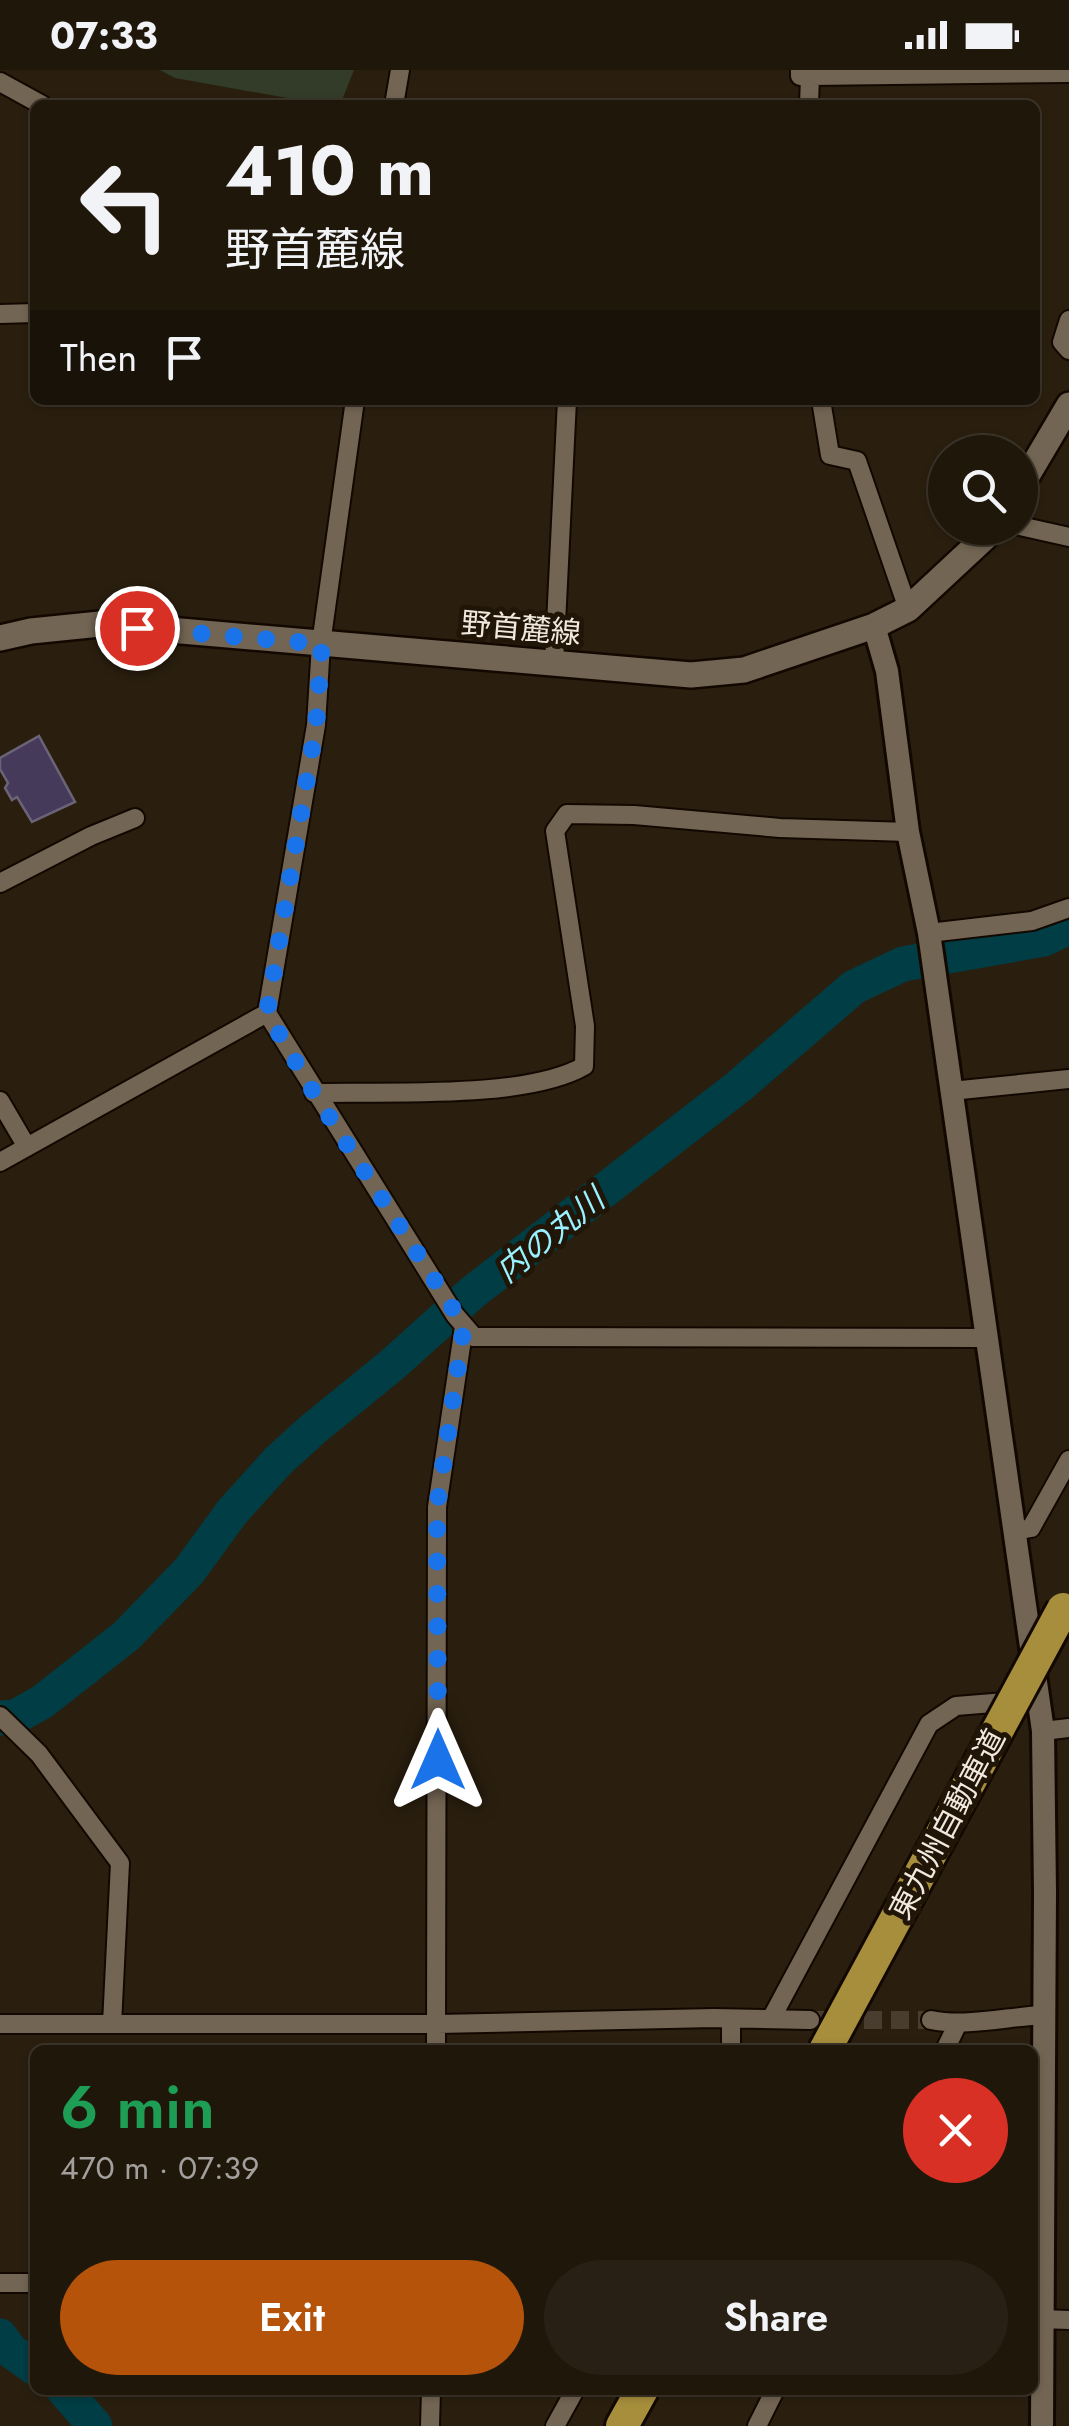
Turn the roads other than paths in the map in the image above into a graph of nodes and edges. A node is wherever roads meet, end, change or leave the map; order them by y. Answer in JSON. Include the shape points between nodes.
{"nodes":[{"id":1,"x":400,"y":70,"type":"edge"},
{"id":2,"x":805,"y":73,"type":"edge"},
{"id":3,"x":1069,"y":73,"type":"edge"},
{"id":4,"x":0,"y":82,"type":"edge"},
{"id":5,"x":33,"y":100,"type":"edge"},
{"id":6,"x":395,"y":100,"type":"edge"},
{"id":7,"x":808,"y":100,"type":"edge"},
{"id":8,"x":30,"y":313,"type":"edge"},
{"id":9,"x":0,"y":314,"type":"edge"},
{"id":10,"x":1069,"y":320,"type":"edge"},
{"id":11,"x":1069,"y":350,"type":"edge"},
{"id":12,"x":354,"y":405,"type":"edge"},
{"id":13,"x":567,"y":405,"type":"edge"},
{"id":14,"x":822,"y":405,"type":"edge"},
{"id":15,"x":1069,"y":405,"type":"edge"},
{"id":16,"x":1038,"y":458,"type":"edge"},
{"id":17,"x":1038,"y":530,"type":"edge"},
{"id":18,"x":1069,"y":537,"type":"edge"},
{"id":19,"x":977,"y":545,"type":"edge"},
{"id":20,"x":908,"y":609,"type":"junction"},
{"id":21,"x":874,"y":626,"type":"junction"},
{"id":22,"x":0,"y":638,"type":"edge"},
{"id":23,"x":322,"y":644,"type":"junction"},
{"id":24,"x":554,"y":664,"type":"junction"},
{"id":25,"x":135,"y":818,"type":"dead end"},
{"id":26,"x":908,"y":832,"type":"junction"},
{"id":27,"x":0,"y":884,"type":"edge"},
{"id":28,"x":1069,"y":908,"type":"edge"},
{"id":29,"x":928,"y":933,"type":"junction"},
{"id":30,"x":267,"y":1013,"type":"junction"},
{"id":31,"x":1069,"y":1079,"type":"edge"},
{"id":32,"x":951,"y":1091,"type":"junction"},
{"id":33,"x":314,"y":1093,"type":"junction"},
{"id":34,"x":0,"y":1101,"type":"edge"},
{"id":35,"x":27,"y":1147,"type":"junction"},
{"id":36,"x":0,"y":1162,"type":"edge"},
{"id":37,"x":464,"y":1326,"type":"junction"},
{"id":38,"x":986,"y":1338,"type":"junction"},
{"id":39,"x":1069,"y":1460,"type":"edge"},
{"id":40,"x":1015,"y":1531,"type":"junction"},
{"id":41,"x":1067,"y":1613,"type":"edge"},
{"id":42,"x":1040,"y":1700,"type":"junction"},
{"id":43,"x":0,"y":1716,"type":"edge"},
{"id":44,"x":1069,"y":1728,"type":"edge"},
{"id":45,"x":1043,"y":1731,"type":"junction"},
{"id":46,"x":996,"y":1752,"type":"junction"},
{"id":47,"x":1042,"y":2015,"type":"junction"},
{"id":48,"x":771,"y":2019,"type":"junction"},
{"id":49,"x":731,"y":2020,"type":"junction"},
{"id":50,"x":810,"y":2020,"type":"tunnel mouth"},
{"id":51,"x":931,"y":2020,"type":"tunnel mouth"},
{"id":52,"x":0,"y":2024,"type":"edge"},
{"id":53,"x":112,"y":2024,"type":"junction"},
{"id":54,"x":437,"y":2024,"type":"junction"},
{"id":55,"x":957,"y":2025,"type":"junction"},
{"id":56,"x":436,"y":2045,"type":"edge"},
{"id":57,"x":731,"y":2045,"type":"edge"},
{"id":58,"x":828,"y":2045,"type":"edge"},
{"id":59,"x":847,"y":2045,"type":"edge"},
{"id":60,"x":947,"y":2045,"type":"edge"},
{"id":61,"x":0,"y":2282,"type":"edge"},
{"id":62,"x":30,"y":2283,"type":"edge"},
{"id":63,"x":1040,"y":2319,"type":"junction"},
{"id":64,"x":1069,"y":2320,"type":"edge"},
{"id":65,"x":431,"y":2395,"type":"edge"},
{"id":66,"x":572,"y":2395,"type":"edge"},
{"id":67,"x":639,"y":2395,"type":"edge"},
{"id":68,"x":658,"y":2395,"type":"edge"},
{"id":69,"x":772,"y":2395,"type":"edge"},
{"id":70,"x":430,"y":2426,"type":"edge"},
{"id":71,"x":555,"y":2426,"type":"edge"},
{"id":72,"x":622,"y":2426,"type":"edge"},
{"id":73,"x":642,"y":2426,"type":"edge"},
{"id":74,"x":756,"y":2426,"type":"edge"},
{"id":75,"x":1042,"y":2426,"type":"edge"}],
"edges":[{"from":1,"to":6,"type":"street"},
{"from":2,"to":3,"type":"street"},
{"from":2,"to":7,"type":"street"},
{"from":4,"to":5,"type":"street"},
{"from":8,"to":9,"type":"street"},
{"from":10,"to":11,"type":"street","via":[[1062,342]]},
{"from":12,"to":23,"type":"street"},
{"from":13,"to":24,"type":"street"},
{"from":14,"to":20,"type":"street","via":[[830,455],[857,461]]},
{"from":15,"to":16,"type":"main road"},
{"from":17,"to":18,"type":"street"},
{"from":19,"to":20,"type":"main road","name":"野首麓線"},
{"from":20,"to":21,"type":"main road","name":"野首麓線"},
{"from":21,"to":24,"type":"main road","name":"野首麓線","via":[[744,670],[691,675]]},
{"from":21,"to":26,"type":"street","via":[[887,671]]},
{"from":22,"to":23,"type":"main road","name":"野首麓線","via":[[100,624]]},
{"from":23,"to":24,"type":"main road","name":"野首麓線"},
{"from":23,"to":30,"type":"street","via":[[316,726]]},
{"from":25,"to":27,"type":"street"},
{"from":26,"to":29,"type":"street"},
{"from":26,"to":33,"type":"street","via":[[567,814],[554,831],[585,1026],[584,1066],[565,1077],[489,1089]]},
{"from":28,"to":29,"type":"street","via":[[1032,921]]},
{"from":29,"to":32,"type":"street"},
{"from":30,"to":33,"type":"street"},
{"from":30,"to":35,"type":"street"},
{"from":31,"to":32,"type":"street"},
{"from":32,"to":38,"type":"street"},
{"from":33,"to":37,"type":"street"},
{"from":34,"to":35,"type":"street"},
{"from":35,"to":36,"type":"street"},
{"from":37,"to":38,"type":"street","via":[[474,1337]]},
{"from":37,"to":54,"type":"street","via":[[437,1507]]},
{"from":38,"to":40,"type":"street"},
{"from":39,"to":40,"type":"street","via":[[1031,1528]]},
{"from":40,"to":42,"type":"street"},
{"from":41,"to":46,"type":"highway","name":"東九州自動車道","bridge":true},
{"from":42,"to":45,"type":"street"},
{"from":42,"to":48,"type":"street","via":[[956,1706],[930,1724]]},
{"from":43,"to":53,"type":"street","via":[[39,1754],[120,1863]]},
{"from":44,"to":45,"type":"street"},
{"from":45,"to":47,"type":"street"},
{"from":46,"to":58,"type":"highway","name":"東九州自動車道"},
{"from":46,"to":59,"type":"highway","name":"東九州自動車道"},
{"from":47,"to":55,"type":"street"},
{"from":47,"to":63,"type":"street"},
{"from":48,"to":49,"type":"street"},
{"from":48,"to":50,"type":"street"},
{"from":49,"to":54,"type":"street"},
{"from":49,"to":57,"type":"street"},
{"from":51,"to":55,"type":"street"},
{"from":52,"to":53,"type":"street"},
{"from":53,"to":54,"type":"street"},
{"from":54,"to":56,"type":"street"},
{"from":55,"to":60,"type":"street"},
{"from":61,"to":62,"type":"street"},
{"from":63,"to":64,"type":"street"},
{"from":63,"to":75,"type":"street"},
{"from":65,"to":70,"type":"street"},
{"from":66,"to":71,"type":"street"},
{"from":67,"to":72,"type":"highway"},
{"from":68,"to":73,"type":"highway"},
{"from":69,"to":74,"type":"street"}]}
